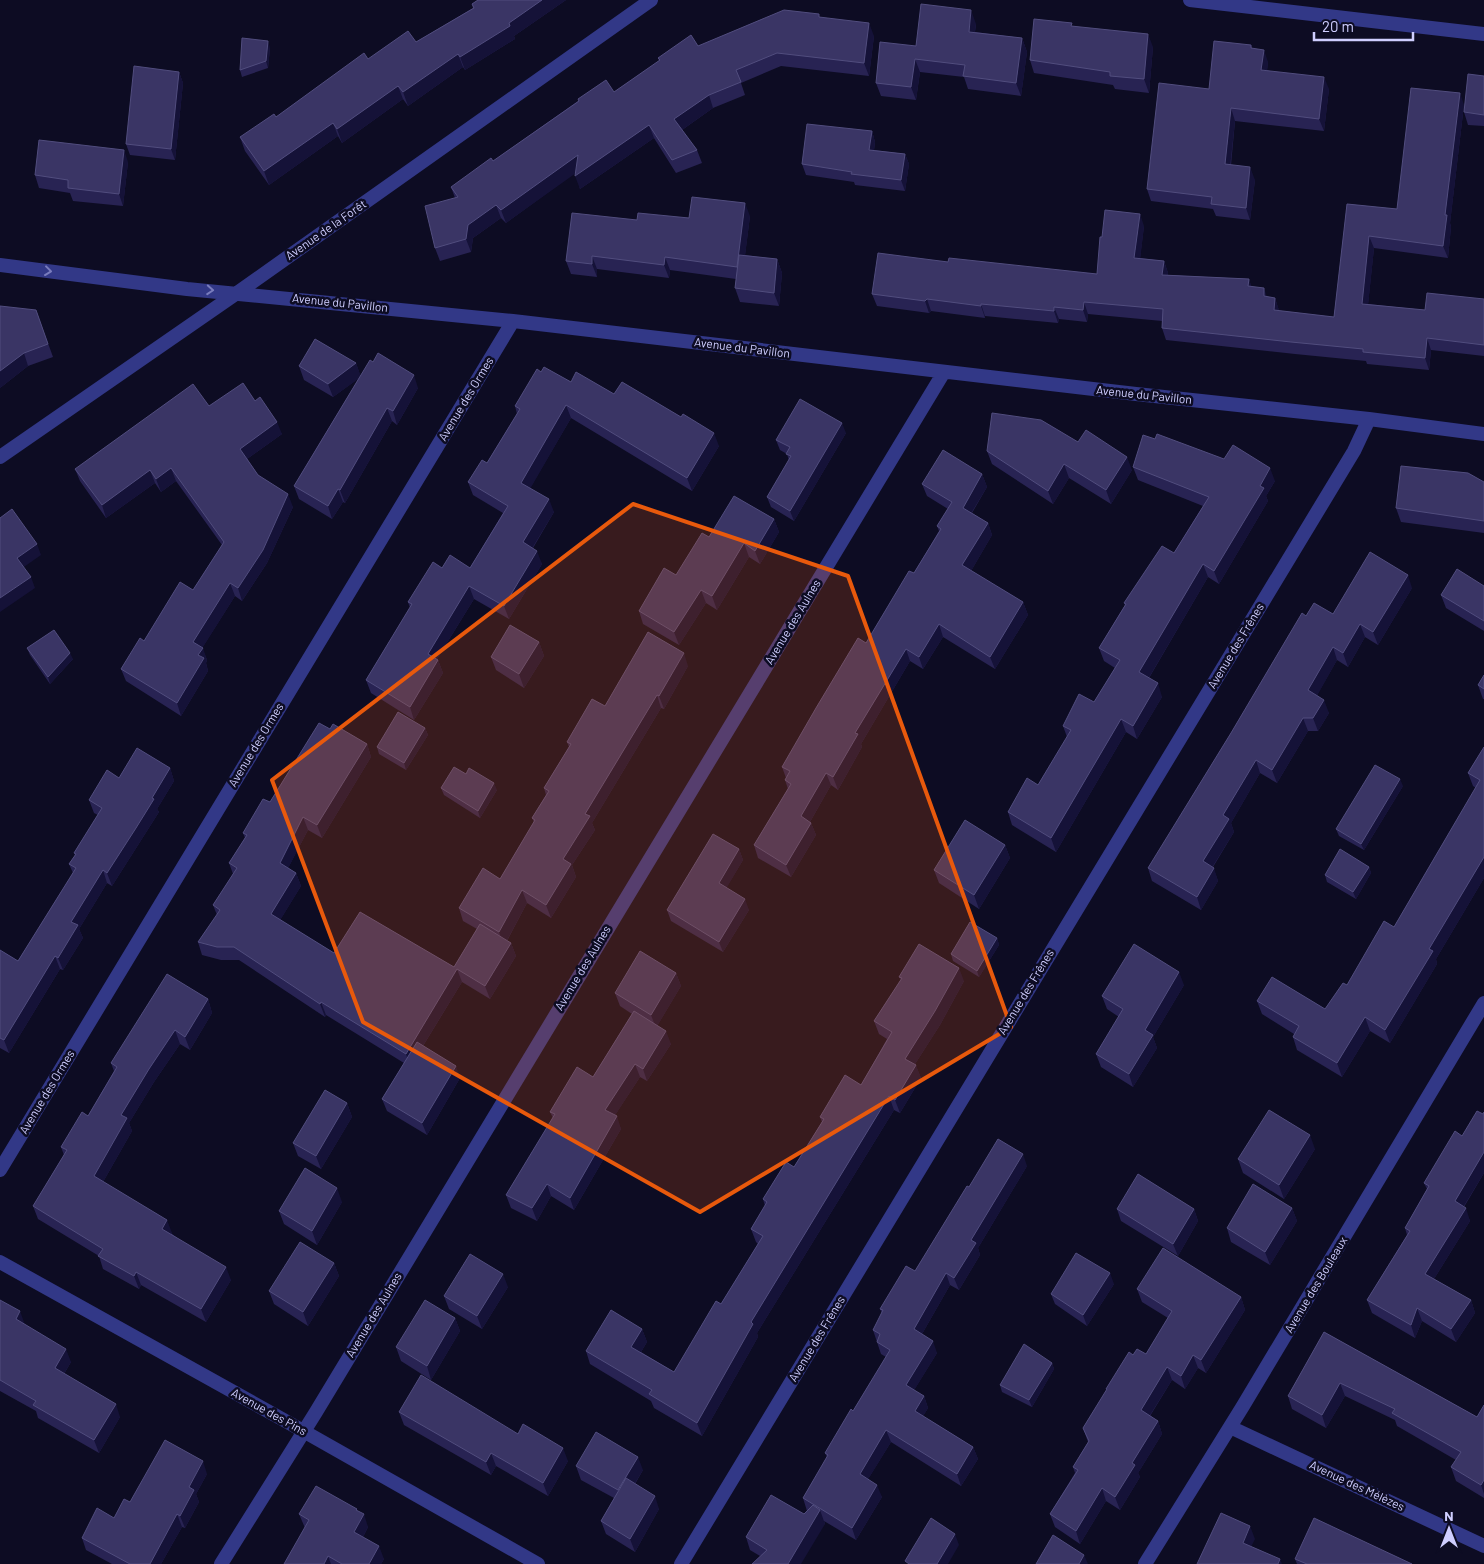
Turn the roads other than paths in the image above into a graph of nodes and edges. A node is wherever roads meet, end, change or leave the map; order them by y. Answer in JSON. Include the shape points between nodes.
{"nodes":[{"id":1,"x":651,"y":0,"type":"edge"},
{"id":2,"x":1190,"y":0,"type":"edge"},
{"id":3,"x":1484,"y":34,"type":"edge"},
{"id":4,"x":0,"y":265,"type":"edge"},
{"id":5,"x":237,"y":293,"type":"junction"},
{"id":6,"x":513,"y":320,"type":"junction"},
{"id":7,"x":944,"y":372,"type":"junction"},
{"id":8,"x":1368,"y":419,"type":"junction"},
{"id":9,"x":1484,"y":434,"type":"edge"},
{"id":10,"x":0,"y":457,"type":"edge"},
{"id":11,"x":1484,"y":1003,"type":"edge"},
{"id":12,"x":0,"y":1170,"type":"edge"},
{"id":13,"x":0,"y":1262,"type":"edge"},
{"id":14,"x":1230,"y":1427,"type":"junction"},
{"id":15,"x":304,"y":1431,"type":"junction"},
{"id":16,"x":1484,"y":1546,"type":"edge"},
{"id":17,"x":222,"y":1564,"type":"edge"},
{"id":18,"x":538,"y":1564,"type":"edge"},
{"id":19,"x":681,"y":1564,"type":"edge"},
{"id":20,"x":1144,"y":1564,"type":"edge"}],
"edges":[{"from":1,"to":5,"type":"street","name":"Avenue de la Forêt"},
{"from":2,"to":3,"type":"street"},
{"from":4,"to":5,"type":"street","name":"Avenue du Pavillon","one_way":true},
{"from":5,"to":6,"type":"street","name":"Avenue du Pavillon"},
{"from":5,"to":10,"type":"street","name":"Avenue de la Forêt"},
{"from":6,"to":7,"type":"street","name":"Avenue du Pavillon"},
{"from":6,"to":12,"type":"street","name":"Avenue des Ormes"},
{"from":7,"to":8,"type":"street","name":"Avenue du Pavillon"},
{"from":7,"to":15,"type":"street","name":"Avenue des Aulnes"},
{"from":8,"to":9,"type":"street","name":"Avenue du Pavillon"},
{"from":8,"to":19,"type":"street","name":"Avenue des Frênes","via":[[1354,451]]},
{"from":11,"to":14,"type":"street","name":"Avenue des Bouleaux"},
{"from":13,"to":15,"type":"street","name":"Avenue des Pins"},
{"from":14,"to":16,"type":"street","name":"Avenue des Mélèzes"},
{"from":14,"to":20,"type":"street","name":"Avenue des Bouleaux"},
{"from":15,"to":17,"type":"street","name":"Avenue des Aulnes"},
{"from":15,"to":18,"type":"street","name":"Avenue des Pins"}]}
